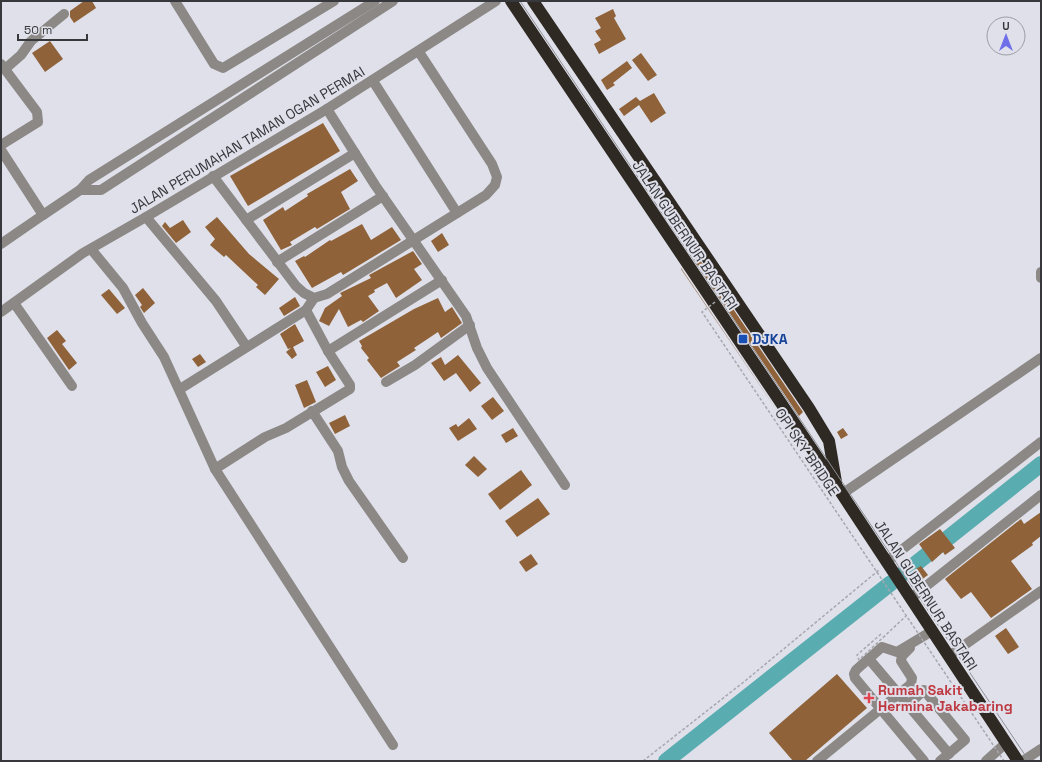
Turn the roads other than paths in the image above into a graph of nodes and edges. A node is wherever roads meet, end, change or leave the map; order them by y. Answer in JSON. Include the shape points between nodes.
{"nodes":[{"id":1,"x":175,"y":1,"type":"edge"},
{"id":2,"x":334,"y":1,"type":"edge"},
{"id":3,"x":375,"y":1,"type":"edge"},
{"id":4,"x":393,"y":1,"type":"edge"},
{"id":5,"x":496,"y":1,"type":"edge"},
{"id":6,"x":511,"y":1,"type":"edge"},
{"id":7,"x":533,"y":1,"type":"edge"},
{"id":8,"x":64,"y":14,"type":"dead end"},
{"id":9,"x":419,"y":52,"type":"junction"},
{"id":10,"x":3,"y":66,"type":"edge"},
{"id":11,"x":373,"y":81,"type":"junction"},
{"id":12,"x":328,"y":109,"type":"junction"},
{"id":13,"x":1,"y":145,"type":"edge"},
{"id":14,"x":1,"y":150,"type":"edge"},
{"id":15,"x":355,"y":153,"type":"junction"},
{"id":16,"x":213,"y":176,"type":"junction"},
{"id":17,"x":80,"y":190,"type":"junction"},
{"id":18,"x":383,"y":196,"type":"junction"},
{"id":19,"x":667,"y":200,"type":"junction"},
{"id":20,"x":649,"y":208,"type":"junction"},
{"id":21,"x":457,"y":213,"type":"junction"},
{"id":22,"x":43,"y":215,"type":"junction"},
{"id":23,"x":146,"y":218,"type":"junction"},
{"id":24,"x":246,"y":220,"type":"junction"},
{"id":25,"x":413,"y":239,"type":"junction"},
{"id":26,"x":1,"y":244,"type":"edge"},
{"id":27,"x":90,"y":248,"type":"junction"},
{"id":28,"x":277,"y":262,"type":"junction"},
{"id":29,"x":1041,"y":272,"type":"edge"},
{"id":30,"x":1041,"y":278,"type":"edge"},
{"id":31,"x":442,"y":280,"type":"junction"},
{"id":32,"x":314,"y":298,"type":"junction"},
{"id":33,"x":14,"y":303,"type":"junction"},
{"id":34,"x":306,"y":310,"type":"junction"},
{"id":35,"x":1,"y":312,"type":"edge"},
{"id":36,"x":470,"y":325,"type":"junction"},
{"id":37,"x":246,"y":346,"type":"junction"},
{"id":38,"x":328,"y":351,"type":"junction"},
{"id":39,"x":1041,"y":358,"type":"edge"},
{"id":40,"x":386,"y":382,"type":"dead end"},
{"id":41,"x":72,"y":386,"type":"dead end"},
{"id":42,"x":180,"y":389,"type":"junction"},
{"id":43,"x":312,"y":411,"type":"junction"},
{"id":44,"x":1041,"y":442,"type":"edge"},
{"id":45,"x":216,"y":468,"type":"junction"},
{"id":46,"x":565,"y":485,"type":"dead end"},
{"id":47,"x":839,"y":489,"type":"junction"},
{"id":48,"x":1041,"y":495,"type":"edge"},
{"id":49,"x":403,"y":558,"type":"dead end"},
{"id":50,"x":886,"y":562,"type":"junction"},
{"id":51,"x":1041,"y":591,"type":"edge"},
{"id":52,"x":911,"y":598,"type":"junction"},
{"id":53,"x":932,"y":631,"type":"junction"},
{"id":54,"x":912,"y":645,"type":"junction"},
{"id":55,"x":892,"y":651,"type":"junction"},
{"id":56,"x":949,"y":656,"type":"junction"},
{"id":57,"x":869,"y":659,"type":"junction"},
{"id":58,"x":901,"y":661,"type":"junction"},
{"id":59,"x":899,"y":694,"type":"junction"},
{"id":60,"x":908,"y":704,"type":"junction"},
{"id":61,"x":881,"y":710,"type":"junction"},
{"id":62,"x":1006,"y":743,"type":"junction"},
{"id":63,"x":393,"y":745,"type":"dead end"},
{"id":64,"x":1041,"y":749,"type":"edge"},
{"id":65,"x":949,"y":754,"type":"junction"},
{"id":66,"x":817,"y":761,"type":"edge"},
{"id":67,"x":924,"y":761,"type":"edge"},
{"id":68,"x":940,"y":761,"type":"edge"},
{"id":69,"x":986,"y":761,"type":"edge"},
{"id":70,"x":1018,"y":761,"type":"edge"},
{"id":71,"x":1023,"y":761,"type":"edge"}],
"edges":[{"from":1,"to":2,"type":"street","via":[[214,64],[223,68]]},
{"from":3,"to":17,"type":"street","via":[[89,180]]},
{"from":4,"to":17,"type":"street","via":[[101,190]]},
{"from":5,"to":9,"type":"street","name":"JALAN PERUMAHAN TAMAN OGAN PERMAI"},
{"from":6,"to":20,"type":"highway","name":"JALAN GUBERNUR BASTARI"},
{"from":7,"to":19,"type":"highway","name":"JALAN GUBERNUR BASTARI"},
{"from":8,"to":10,"type":"street","via":[[31,41],[22,55]]},
{"from":9,"to":11,"type":"street","name":"JALAN PERUMAHAN TAMAN OGAN PERMAI"},
{"from":9,"to":21,"type":"street","via":[[492,164],[497,177],[495,185],[486,195]]},
{"from":10,"to":13,"type":"street","via":[[39,117],[38,122]]},
{"from":11,"to":12,"type":"street","name":"JALAN PERUMAHAN TAMAN OGAN PERMAI"},
{"from":11,"to":21,"type":"street"},
{"from":12,"to":15,"type":"street"},
{"from":12,"to":16,"type":"street","name":"JALAN PERUMAHAN TAMAN OGAN PERMAI"},
{"from":14,"to":22,"type":"street"},
{"from":15,"to":18,"type":"street"},
{"from":15,"to":24,"type":"street"},
{"from":16,"to":23,"type":"street","name":"JALAN PERUMAHAN TAMAN OGAN PERMAI"},
{"from":16,"to":24,"type":"street"},
{"from":17,"to":22,"type":"street"},
{"from":18,"to":25,"type":"street"},
{"from":18,"to":28,"type":"street"},
{"from":19,"to":20,"type":"highway"},
{"from":19,"to":47,"type":"highway","name":"JALAN GUBERNUR BASTARI","via":[[829,441]]},
{"from":20,"to":47,"type":"highway","name":"JALAN GUBERNUR BASTARI"},
{"from":21,"to":25,"type":"street"},
{"from":22,"to":26,"type":"street"},
{"from":23,"to":27,"type":"street","name":"JALAN PERUMAHAN TAMAN OGAN PERMAI"},
{"from":23,"to":37,"type":"street","via":[[216,301]]},
{"from":24,"to":28,"type":"street"},
{"from":25,"to":31,"type":"street"},
{"from":25,"to":32,"type":"street","via":[[327,294]]},
{"from":27,"to":33,"type":"street","name":"JALAN PERUMAHAN TAMAN OGAN PERMAI"},
{"from":27,"to":42,"type":"street","via":[[123,288]]},
{"from":28,"to":32,"type":"street","via":[[296,286]]},
{"from":29,"to":30,"type":"street"},
{"from":31,"to":36,"type":"street"},
{"from":31,"to":38,"type":"street"},
{"from":32,"to":34,"type":"street"},
{"from":33,"to":35,"type":"street","name":"JALAN PERUMAHAN TAMAN OGAN PERMAI"},
{"from":33,"to":41,"type":"street"},
{"from":34,"to":37,"type":"street"},
{"from":34,"to":38,"type":"street"},
{"from":36,"to":40,"type":"street","via":[[415,365]]},
{"from":36,"to":46,"type":"street","via":[[487,368]]},
{"from":37,"to":42,"type":"street"},
{"from":38,"to":43,"type":"street","via":[[350,385],[350,389]]},
{"from":39,"to":47,"type":"street"},
{"from":42,"to":45,"type":"street"},
{"from":43,"to":45,"type":"street"},
{"from":43,"to":49,"type":"street","via":[[338,451],[349,481]]},
{"from":44,"to":50,"type":"street"},
{"from":45,"to":63,"type":"street"},
{"from":47,"to":50,"type":"highway","name":"JALAN GUBERNUR BASTARI"},
{"from":48,"to":52,"type":"street"},
{"from":50,"to":52,"type":"highway","name":"JALAN GUBERNUR BASTARI"},
{"from":51,"to":56,"type":"street"},
{"from":52,"to":53,"type":"highway","name":"JALAN GUBERNUR BASTARI"},
{"from":53,"to":54,"type":"street"},
{"from":53,"to":56,"type":"highway","name":"JALAN GUBERNUR BASTARI"},
{"from":54,"to":55,"type":"street","via":[[897,652]]},
{"from":54,"to":58,"type":"street","via":[[902,656]]},
{"from":55,"to":57,"type":"street","via":[[882,647]]},
{"from":55,"to":58,"type":"street"},
{"from":56,"to":62,"type":"highway","name":"JALAN GUBERNUR BASTARI"},
{"from":57,"to":59,"type":"street"},
{"from":57,"to":61,"type":"street","via":[[854,674]]},
{"from":58,"to":59,"type":"street","via":[[912,680]]},
{"from":59,"to":60,"type":"street"},
{"from":59,"to":61,"type":"street"},
{"from":60,"to":65,"type":"street"},
{"from":60,"to":65,"type":"street","via":[[924,690],[961,734],[965,740]]},
{"from":61,"to":66,"type":"street"},
{"from":61,"to":67,"type":"street"},
{"from":62,"to":69,"type":"street"},
{"from":62,"to":70,"type":"highway","name":"JALAN GUBERNUR BASTARI"},
{"from":64,"to":71,"type":"street"},
{"from":65,"to":68,"type":"street"}]}
